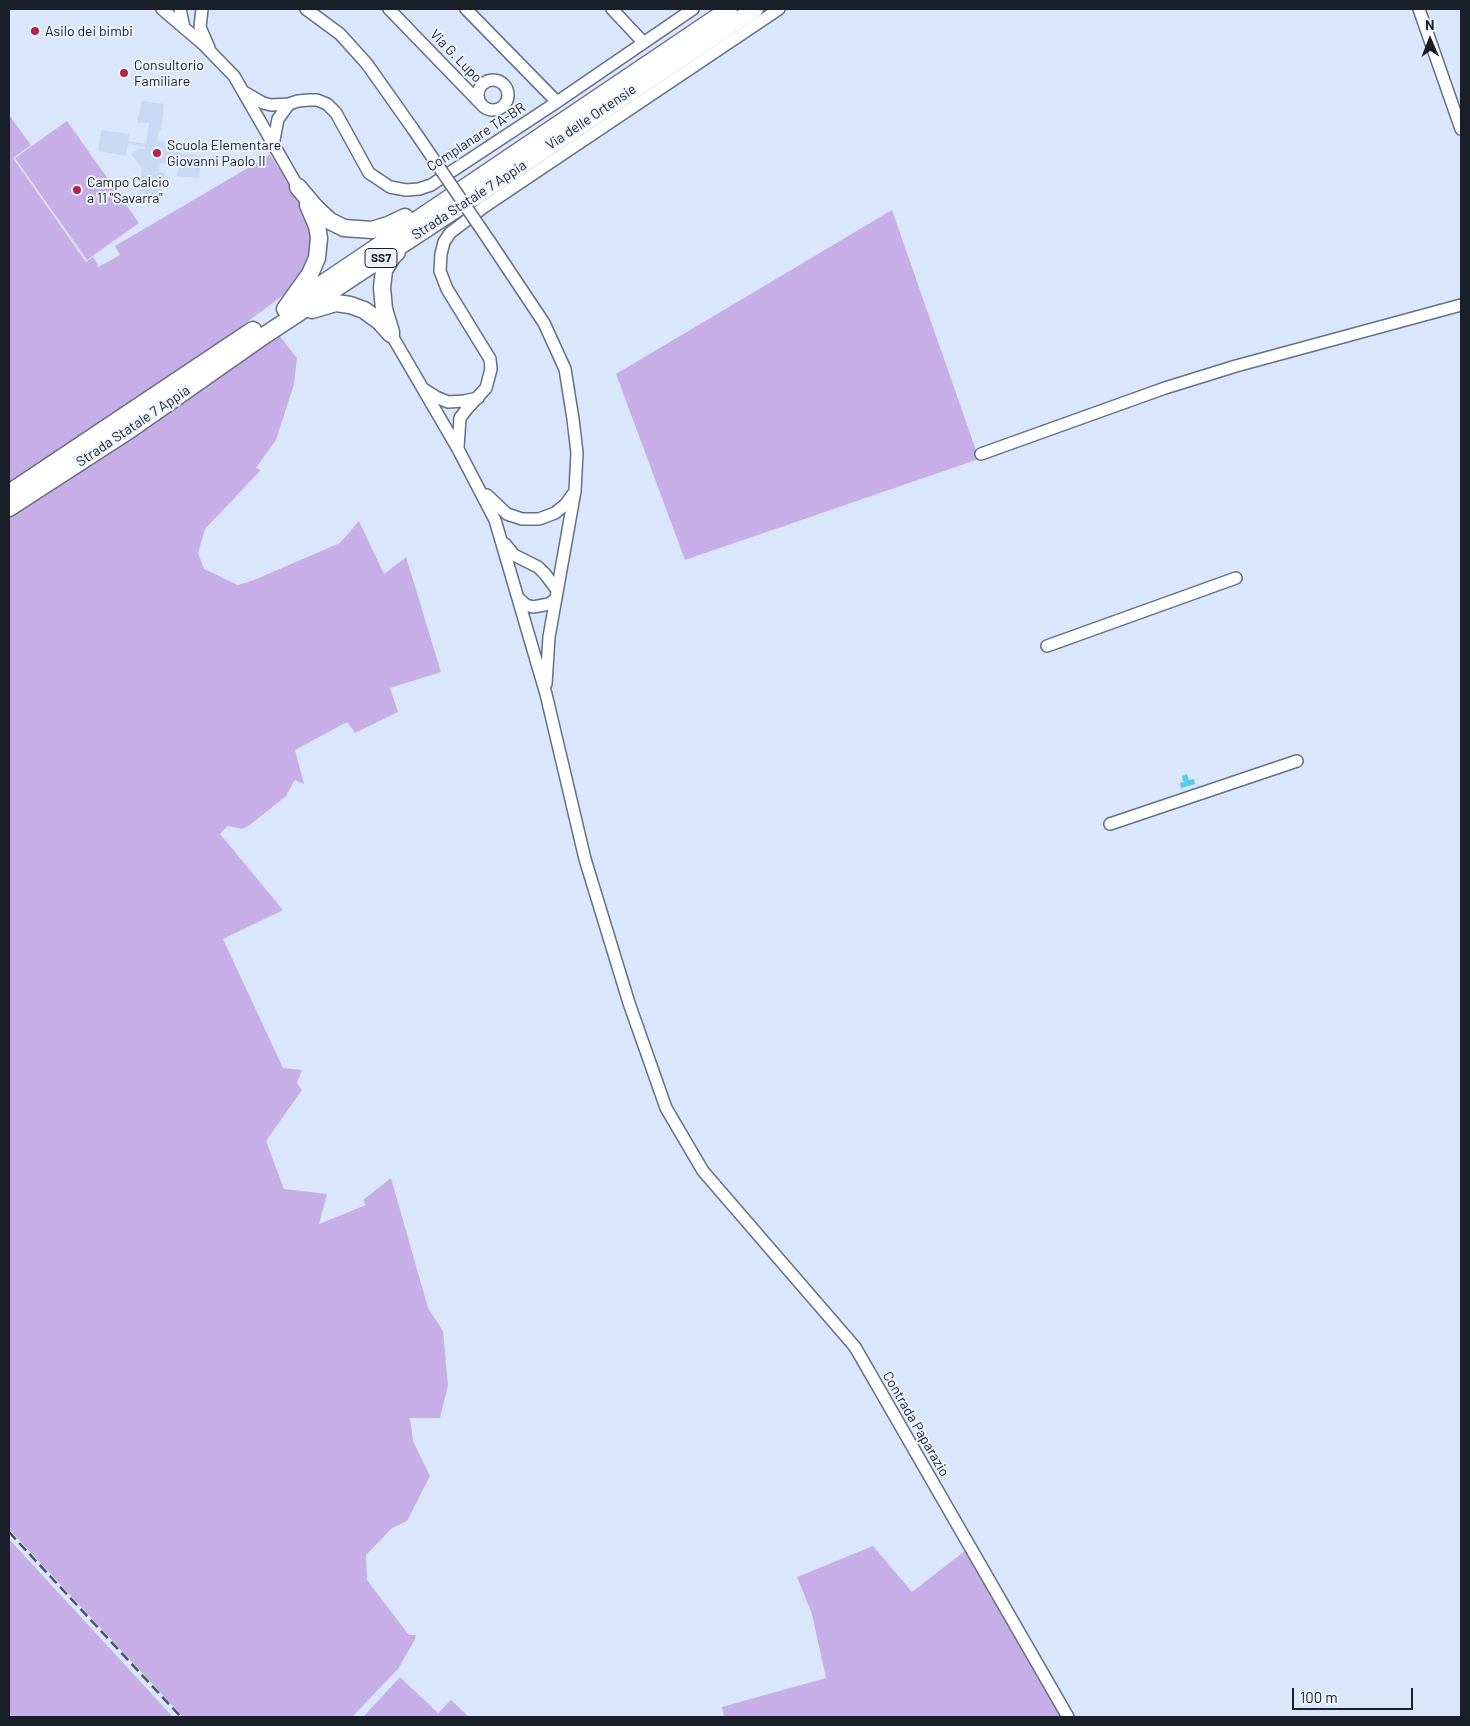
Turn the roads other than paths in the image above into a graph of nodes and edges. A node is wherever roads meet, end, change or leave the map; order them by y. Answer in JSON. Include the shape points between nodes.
{"nodes":[{"id":1,"x":162,"y":9,"type":"edge"},
{"id":2,"x":180,"y":9,"type":"edge"},
{"id":3,"x":202,"y":9,"type":"edge"},
{"id":4,"x":306,"y":9,"type":"edge"},
{"id":5,"x":389,"y":9,"type":"edge"},
{"id":6,"x":466,"y":9,"type":"edge"},
{"id":7,"x":612,"y":9,"type":"edge"},
{"id":8,"x":692,"y":9,"type":"edge"},
{"id":9,"x":729,"y":9,"type":"edge"},
{"id":10,"x":755,"y":9,"type":"edge"},
{"id":11,"x":779,"y":9,"type":"edge"},
{"id":12,"x":1419,"y":9,"type":"edge"},
{"id":13,"x":184,"y":28,"type":"junction"},
{"id":14,"x":644,"y":42,"type":"junction"},
{"id":15,"x":211,"y":52,"type":"junction"},
{"id":16,"x":244,"y":92,"type":"junction"},
{"id":17,"x":556,"y":102,"type":"junction"},
{"id":18,"x":480,"y":103,"type":"dead end"},
{"id":19,"x":282,"y":108,"type":"junction"},
{"id":20,"x":259,"y":120,"type":"junction"},
{"id":21,"x":1461,"y":129,"type":"edge"},
{"id":22,"x":273,"y":145,"type":"junction"},
{"id":23,"x":298,"y":188,"type":"junction"},
{"id":24,"x":445,"y":200,"type":"junction"},
{"id":25,"x":431,"y":225,"type":"junction"},
{"id":26,"x":1461,"y":306,"type":"edge"},
{"id":27,"x":285,"y":308,"type":"junction"},
{"id":28,"x":391,"y":334,"type":"junction"},
{"id":29,"x":265,"y":335,"type":"junction"},
{"id":30,"x":424,"y":390,"type":"junction"},
{"id":31,"x":465,"y":406,"type":"junction"},
{"id":32,"x":440,"y":418,"type":"junction"},
{"id":33,"x":458,"y":448,"type":"junction"},
{"id":34,"x":981,"y":454,"type":"dead end"},
{"id":35,"x":481,"y":490,"type":"junction"},
{"id":36,"x":575,"y":491,"type":"junction"},
{"id":37,"x":9,"y":493,"type":"edge"},
{"id":38,"x":9,"y":508,"type":"edge"},
{"id":39,"x":502,"y":541,"type":"junction"},
{"id":40,"x":1236,"y":578,"type":"dead end"},
{"id":41,"x":556,"y":594,"type":"junction"},
{"id":42,"x":518,"y":598,"type":"junction"},
{"id":43,"x":1047,"y":646,"type":"dead end"},
{"id":44,"x":546,"y":694,"type":"junction"},
{"id":45,"x":1297,"y":761,"type":"dead end"},
{"id":46,"x":1110,"y":824,"type":"dead end"},
{"id":47,"x":1068,"y":1717,"type":"edge"}],
"edges":[{"from":1,"to":13,"type":"street"},
{"from":2,"to":13,"type":"street"},
{"from":3,"to":15,"type":"street","via":[[200,28]]},
{"from":4,"to":36,"type":"street","bridge":true,"via":[[340,34],[367,64],[544,323],[565,369],[577,453]]},
{"from":5,"to":18,"type":"street","name":"Via G. Lupo"},
{"from":6,"to":17,"type":"street"},
{"from":7,"to":14,"type":"street"},
{"from":8,"to":14,"type":"street","name":"Complanare TA-BR"},
{"from":9,"to":24,"type":"highway","name":"Strada Statale 7 Appia","number":"SS7"},
{"from":10,"to":25,"type":"highway","name":"Strada Statale 7 Appia","number":"SS7"},
{"from":11,"to":31,"type":"street","name":"Via delle Ortensie","via":[[450,233],[443,248],[440,271],[447,289],[490,359],[490,378],[486,388]]},
{"from":12,"to":21,"type":"street"},
{"from":13,"to":15,"type":"street"},
{"from":14,"to":17,"type":"street","name":"Complanare TA-BR"},
{"from":15,"to":16,"type":"street"},
{"from":16,"to":19,"type":"street","via":[[263,103]]},
{"from":16,"to":20,"type":"street"},
{"from":17,"to":19,"type":"street","name":"Complanare TA-BR","via":[[431,184],[406,190],[390,187],[369,173],[336,113],[327,104],[309,100]]},
{"from":19,"to":20,"type":"street"},
{"from":19,"to":22,"type":"street"},
{"from":20,"to":22,"type":"street"},
{"from":22,"to":23,"type":"street"},
{"from":23,"to":24,"type":"highway","via":[[330,221],[344,228],[360,230],[388,225]]},
{"from":23,"to":27,"type":"highway","via":[[317,226],[317,258],[310,274]]},
{"from":24,"to":27,"type":"highway","name":"Strada Statale 7 Appia","number":"SS7"},
{"from":25,"to":28,"type":"highway","via":[[393,256],[384,270],[384,309]]},
{"from":25,"to":29,"type":"highway","name":"Strada Statale 7 Appia","number":"SS7"},
{"from":26,"to":34,"type":"street","via":[[1236,366]]},
{"from":27,"to":37,"type":"highway","name":"Strada Statale 7 Appia","number":"SS7"},
{"from":28,"to":29,"type":"highway","via":[[364,310],[336,304],[309,311]]},
{"from":28,"to":30,"type":"street"},
{"from":29,"to":38,"type":"highway","name":"Strada Statale 7 Appia","number":"SS7"},
{"from":30,"to":31,"type":"street"},
{"from":30,"to":32,"type":"street"},
{"from":31,"to":32,"type":"street","via":[[451,409]]},
{"from":31,"to":33,"type":"street","via":[[460,418]]},
{"from":32,"to":33,"type":"street"},
{"from":33,"to":35,"type":"street"},
{"from":35,"to":36,"type":"street","via":[[507,514],[522,519],[539,519],[555,513]]},
{"from":35,"to":39,"type":"street"},
{"from":36,"to":41,"type":"street"},
{"from":39,"to":41,"type":"street","via":[[514,555],[538,567]]},
{"from":39,"to":42,"type":"street"},
{"from":40,"to":43,"type":"street"},
{"from":41,"to":42,"type":"street","via":[[549,604],[533,607]]},
{"from":41,"to":44,"type":"street","via":[[549,638]]},
{"from":42,"to":44,"type":"street"},
{"from":44,"to":47,"type":"street","name":"Contrada Paparazio","via":[[586,859],[629,1003],[666,1108],[703,1171],[855,1347]]},
{"from":45,"to":46,"type":"street"}]}
